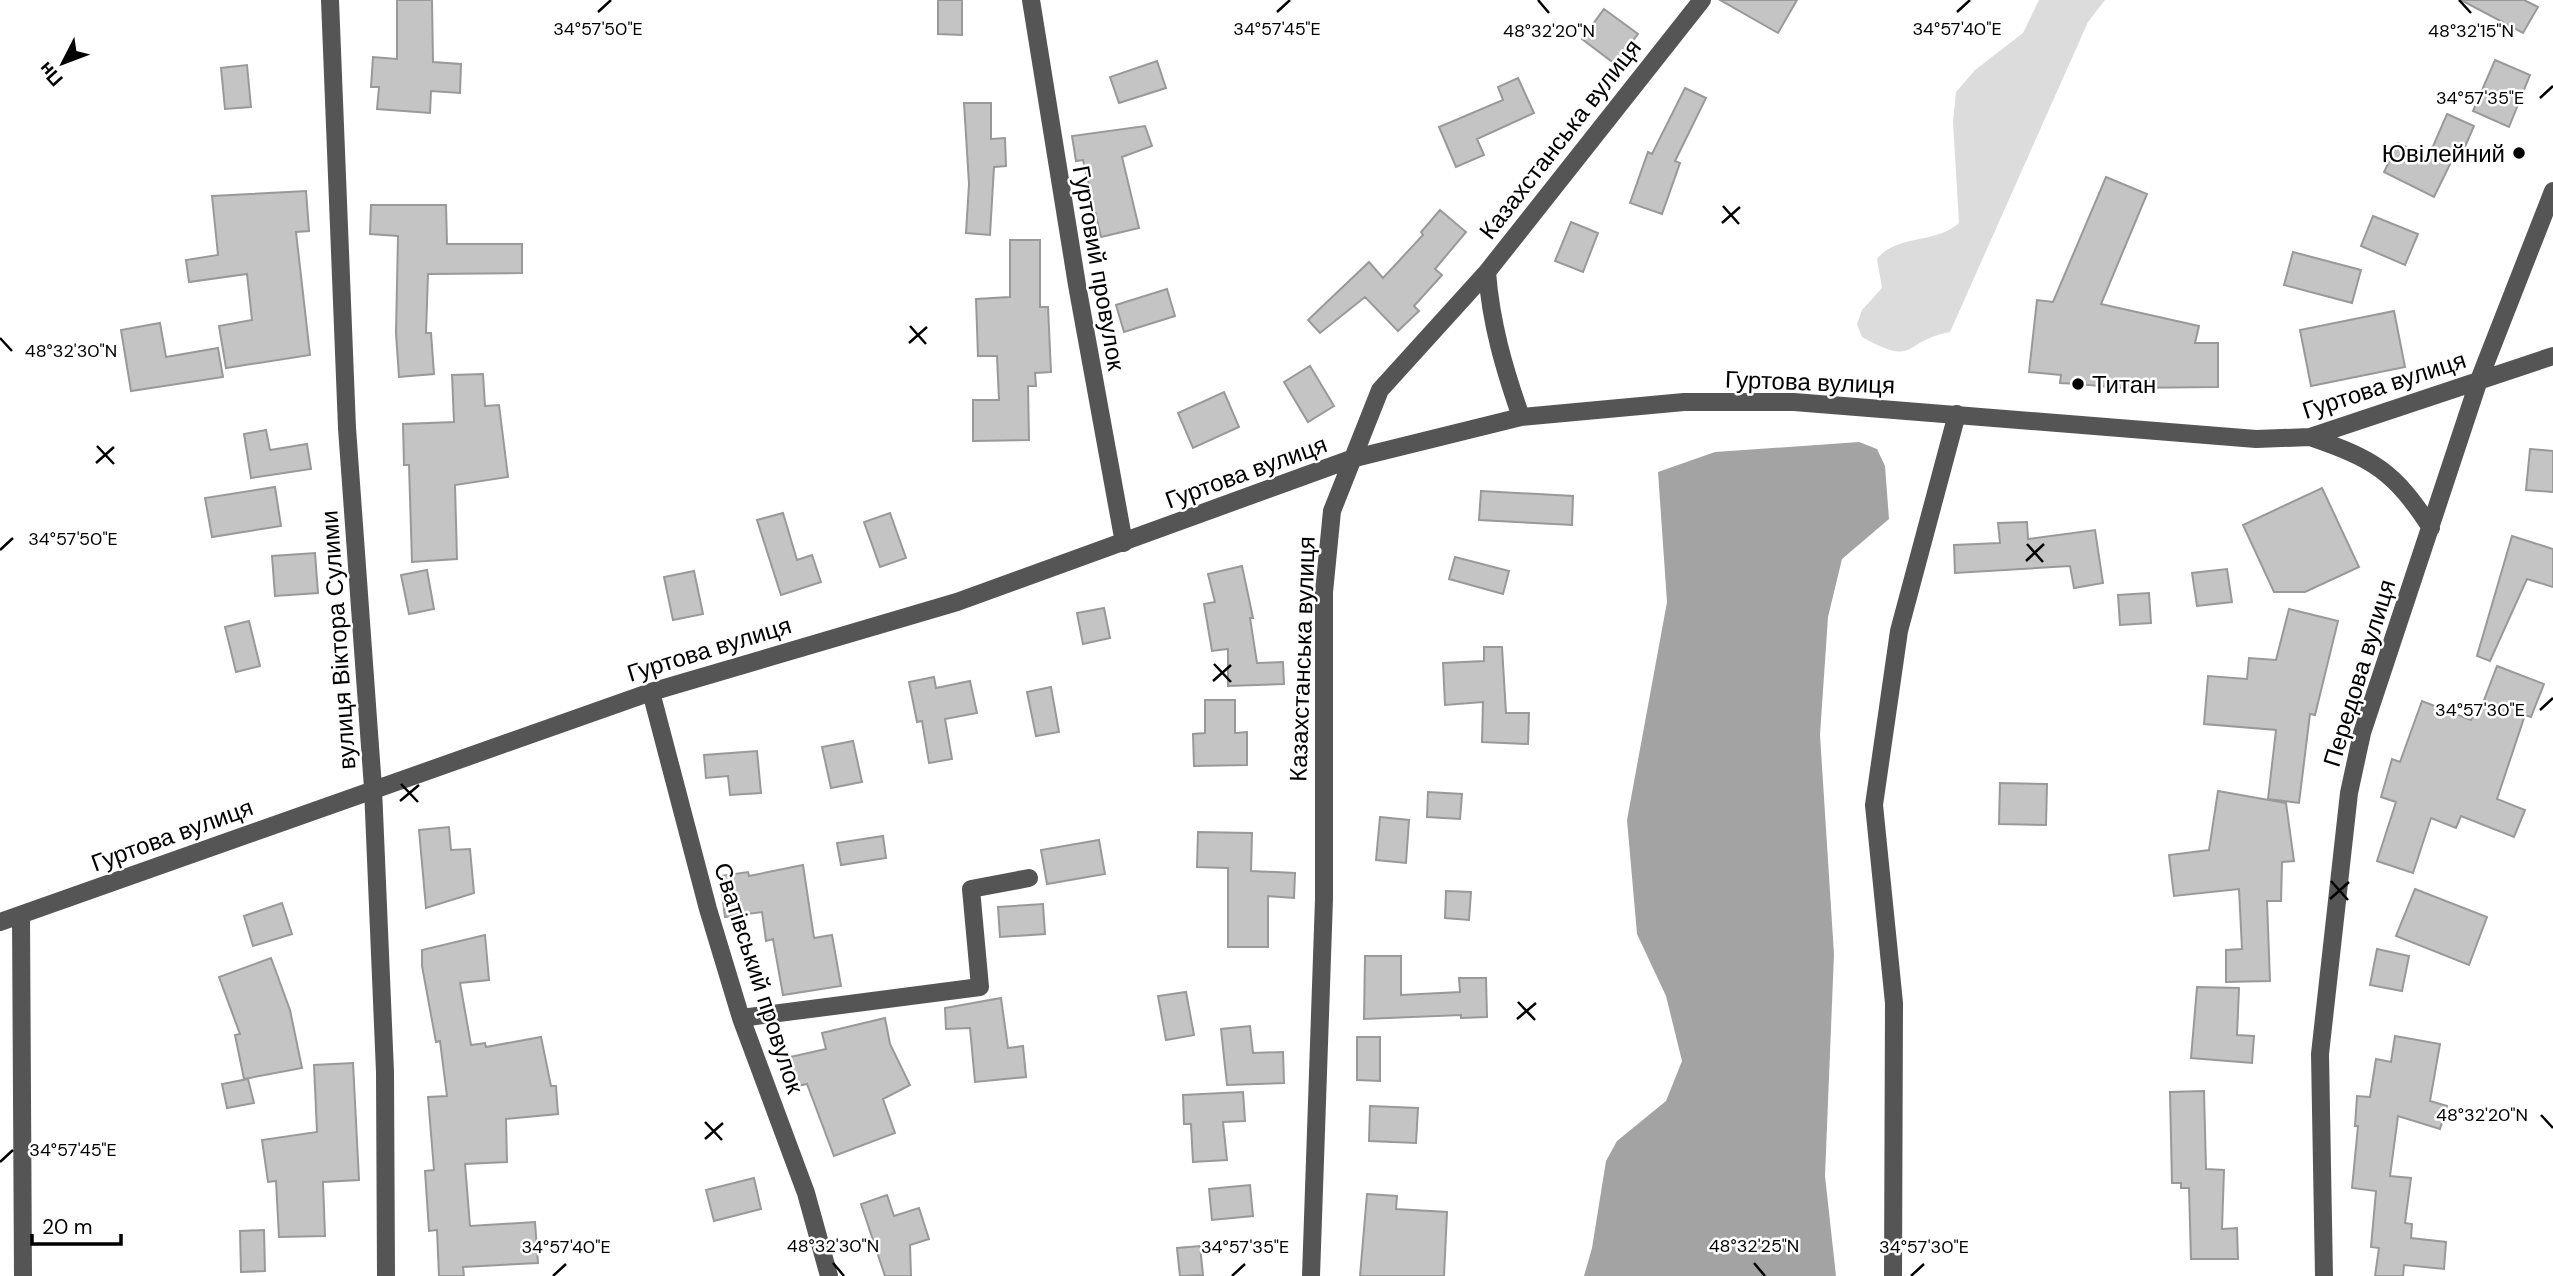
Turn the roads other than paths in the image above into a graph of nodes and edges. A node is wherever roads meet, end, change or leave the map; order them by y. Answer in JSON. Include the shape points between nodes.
{"nodes":[{"id":1,"x":330,"y":0,"type":"edge"},
{"id":2,"x":1031,"y":0,"type":"edge"},
{"id":3,"x":1702,"y":0,"type":"edge"},
{"id":4,"x":2553,"y":191,"type":"edge"},
{"id":5,"x":1487,"y":272,"type":"junction"},
{"id":6,"x":2553,"y":356,"type":"edge"},
{"id":7,"x":2479,"y":380,"type":"junction"},
{"id":8,"x":1958,"y":414,"type":"junction"},
{"id":9,"x":1521,"y":417,"type":"junction"},
{"id":10,"x":2310,"y":437,"type":"junction"},
{"id":11,"x":1351,"y":459,"type":"junction"},
{"id":12,"x":2431,"y":528,"type":"junction"},
{"id":13,"x":1124,"y":543,"type":"junction"},
{"id":14,"x":651,"y":692,"type":"junction"},
{"id":15,"x":373,"y":788,"type":"junction"},
{"id":16,"x":1029,"y":878,"type":"dead end"},
{"id":17,"x":21,"y":915,"type":"junction"},
{"id":18,"x":0,"y":922,"type":"edge"},
{"id":19,"x":741,"y":1018,"type":"junction"},
{"id":20,"x":23,"y":1276,"type":"edge"},
{"id":21,"x":386,"y":1276,"type":"edge"},
{"id":22,"x":830,"y":1276,"type":"edge"},
{"id":23,"x":1311,"y":1276,"type":"edge"},
{"id":24,"x":1894,"y":1276,"type":"edge"},
{"id":25,"x":2323,"y":1276,"type":"edge"}],
"edges":[{"from":1,"to":15,"type":"street","name":"вулиця Віктора Сулими","via":[[347,428]]},
{"from":2,"to":13,"type":"street","name":"Гуртовий провулок"},
{"from":3,"to":5,"type":"street","name":"Казахстанська вулиця"},
{"from":4,"to":7,"type":"street","name":"Передова вулиця"},
{"from":5,"to":9,"type":"street","via":[[1498,351]]},
{"from":5,"to":11,"type":"street","name":"Казахстанська вулиця","via":[[1380,390]]},
{"from":6,"to":7,"type":"street","name":"Гуртова вулиця"},
{"from":7,"to":10,"type":"street","name":"Гуртова вулиця"},
{"from":7,"to":12,"type":"street","name":"Передова вулиця"},
{"from":8,"to":9,"type":"street","name":"Гуртова вулиця","via":[[1794,402],[1684,402]]},
{"from":8,"to":10,"type":"street","name":"Гуртова вулиця","via":[[2256,439]]},
{"from":8,"to":24,"type":"street","via":[[1899,631],[1874,804],[1894,1003]]},
{"from":9,"to":11,"type":"street","name":"Гуртова вулиця"},
{"from":10,"to":12,"type":"street","via":[[2359,454],[2387,473],[2411,497]]},
{"from":11,"to":13,"type":"street","name":"Гуртова вулиця"},
{"from":11,"to":23,"type":"street","name":"Казахстанська вулиця","via":[[1332,511],[1324,592],[1324,899]]},
{"from":12,"to":25,"type":"street","name":"Передова вулиця","via":[[2362,733],[2349,793],[2320,1054]]},
{"from":13,"to":14,"type":"street","name":"Гуртова вулиця","via":[[957,602]]},
{"from":14,"to":15,"type":"street","name":"Гуртова вулиця"},
{"from":14,"to":19,"type":"street","name":"Сватівський провулок"},
{"from":15,"to":17,"type":"street","name":"Гуртова вулиця"},
{"from":15,"to":21,"type":"street","name":"вулиця Віктора Сулими","via":[[385,1072]]},
{"from":16,"to":19,"type":"street","via":[[971,889],[980,987]]},
{"from":17,"to":18,"type":"street","name":"Гуртова вулиця"},
{"from":17,"to":20,"type":"street"},
{"from":19,"to":22,"type":"street","name":"Сватівський провулок","via":[[806,1193]]}]}
